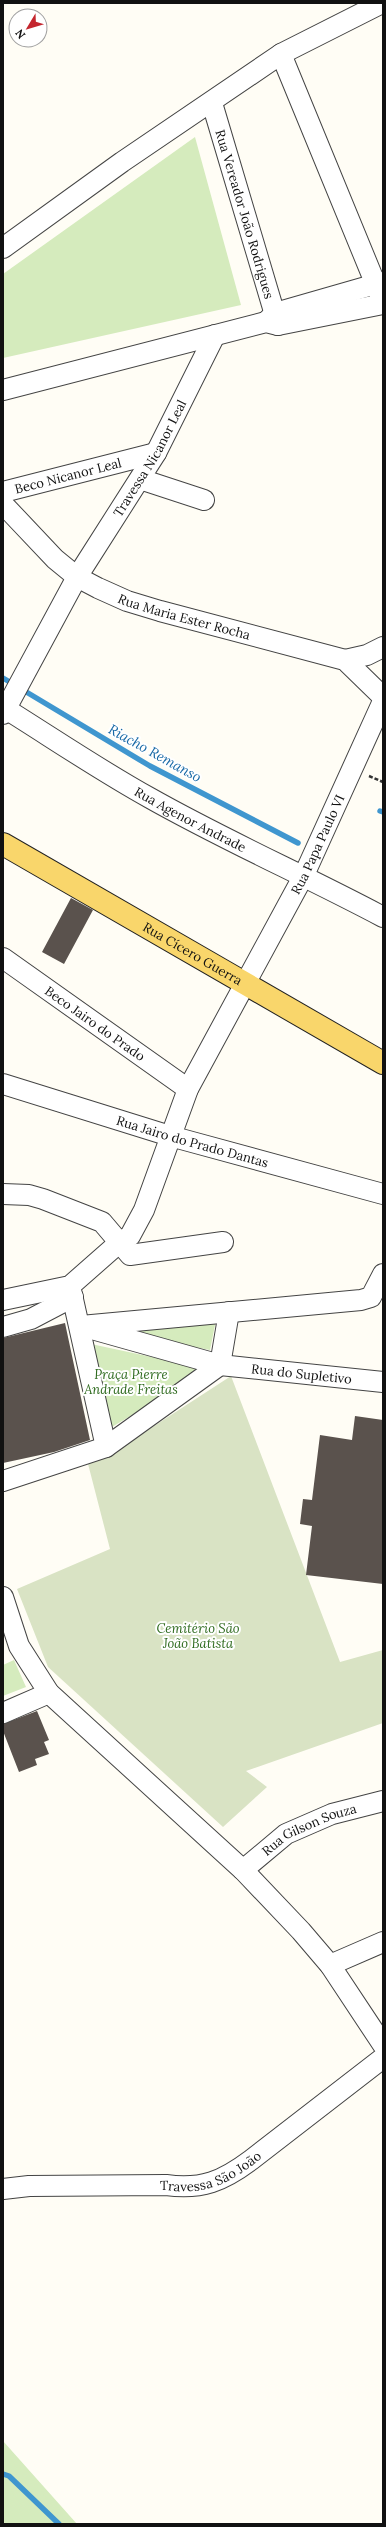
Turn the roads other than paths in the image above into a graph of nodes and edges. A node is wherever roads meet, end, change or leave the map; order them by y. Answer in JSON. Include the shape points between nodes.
{"nodes":[{"id":1,"x":382,"y":3,"type":"edge"},
{"id":2,"x":281,"y":54,"type":"junction"},
{"id":3,"x":212,"y":103,"type":"junction"},
{"id":4,"x":3,"y":248,"type":"edge"},
{"id":5,"x":381,"y":293,"type":"edge"},
{"id":6,"x":273,"y":320,"type":"junction"},
{"id":7,"x":215,"y":335,"type":"junction"},
{"id":8,"x":3,"y":390,"type":"edge"},
{"id":9,"x":156,"y":453,"type":"junction"},
{"id":10,"x":140,"y":479,"type":"junction"},
{"id":11,"x":3,"y":492,"type":"edge"},
{"id":12,"x":204,"y":500,"type":"dead end"},
{"id":13,"x":3,"y":504,"type":"edge"},
{"id":14,"x":77,"y":577,"type":"junction"},
{"id":15,"x":383,"y":648,"type":"edge"},
{"id":16,"x":344,"y":660,"type":"junction"},
{"id":17,"x":383,"y":697,"type":"edge"},
{"id":18,"x":11,"y":701,"type":"edge"},
{"id":19,"x":383,"y":701,"type":"edge"},
{"id":20,"x":3,"y":844,"type":"edge"},
{"id":21,"x":304,"y":875,"type":"junction"},
{"id":22,"x":383,"y":916,"type":"edge"},
{"id":23,"x":3,"y":958,"type":"edge"},
{"id":24,"x":244,"y":983,"type":"junction"},
{"id":25,"x":383,"y":1063,"type":"edge"},
{"id":26,"x":3,"y":1084,"type":"edge"},
{"id":27,"x":188,"y":1089,"type":"junction"},
{"id":28,"x":170,"y":1136,"type":"junction"},
{"id":29,"x":3,"y":1194,"type":"edge"},
{"id":30,"x":383,"y":1194,"type":"edge"},
{"id":31,"x":120,"y":1242,"type":"junction"},
{"id":32,"x":223,"y":1242,"type":"dead end"},
{"id":33,"x":383,"y":1274,"type":"edge"},
{"id":34,"x":71,"y":1291,"type":"junction"},
{"id":35,"x":3,"y":1300,"type":"edge"},
{"id":36,"x":229,"y":1312,"type":"junction"},
{"id":37,"x":80,"y":1326,"type":"junction"},
{"id":38,"x":3,"y":1327,"type":"edge"},
{"id":39,"x":220,"y":1365,"type":"junction"},
{"id":40,"x":383,"y":1382,"type":"edge"},
{"id":41,"x":106,"y":1447,"type":"junction"},
{"id":42,"x":3,"y":1481,"type":"edge"},
{"id":43,"x":3,"y":1597,"type":"edge"},
{"id":44,"x":11,"y":1649,"type":"edge"},
{"id":45,"x":50,"y":1693,"type":"junction"},
{"id":46,"x":3,"y":1713,"type":"edge"},
{"id":47,"x":383,"y":1801,"type":"edge"},
{"id":48,"x":243,"y":1870,"type":"junction"},
{"id":49,"x":383,"y":1942,"type":"edge"},
{"id":50,"x":330,"y":1965,"type":"junction"},
{"id":51,"x":383,"y":2045,"type":"edge"},
{"id":52,"x":383,"y":2058,"type":"edge"},
{"id":53,"x":3,"y":2189,"type":"edge"}],
"edges":[{"from":1,"to":2,"type":"street"},
{"from":2,"to":3,"type":"street"},
{"from":2,"to":5,"type":"street","via":[[320,153]]},
{"from":3,"to":4,"type":"street","via":[[122,162]]},
{"from":3,"to":6,"type":"street","name":"Rua Vereador João Rodrigues"},
{"from":5,"to":6,"type":"street"},
{"from":6,"to":7,"type":"street"},
{"from":7,"to":8,"type":"street"},
{"from":7,"to":9,"type":"street","name":"Travessa Nicanor Leal"},
{"from":9,"to":10,"type":"street","name":"Travessa Nicanor Leal"},
{"from":9,"to":11,"type":"street","name":"Beco Nicanor Leal"},
{"from":10,"to":12,"type":"street"},
{"from":10,"to":14,"type":"street","name":"Travessa Nicanor Leal"},
{"from":13,"to":14,"type":"street","name":"Rua Maria Ester Rocha","via":[[55,559]]},
{"from":14,"to":16,"type":"street","name":"Rua Maria Ester Rocha","via":[[133,603]]},
{"from":14,"to":18,"type":"street","name":"Travessa Nicanor Leal"},
{"from":15,"to":16,"type":"street"},
{"from":16,"to":17,"type":"street","name":"Rua Maria Ester Rocha"},
{"from":18,"to":21,"type":"street","name":"Rua Agenor Andrade","via":[[150,798],[225,838]]},
{"from":19,"to":21,"type":"street","name":"Rua Papa Paulo VI"},
{"from":20,"to":24,"type":"main road","name":"Rua Cícero Guerra"},
{"from":21,"to":22,"type":"street","name":"Rua Agenor Andrade"},
{"from":21,"to":24,"type":"street","name":"Rua Papa Paulo VI"},
{"from":23,"to":27,"type":"street","name":"Beco Jairo do Prado"},
{"from":24,"to":25,"type":"main road","name":"Rua Cícero Guerra"},
{"from":24,"to":27,"type":"street","name":"Rua Papa Paulo VI"},
{"from":26,"to":28,"type":"street","name":"Rua Jairo do Prado Dantas"},
{"from":27,"to":28,"type":"street","name":"Rua Papa Paulo VI"},
{"from":28,"to":30,"type":"street","name":"Rua Jairo do Prado Dantas"},
{"from":28,"to":31,"type":"street","name":"Rua Papa Paulo VI","via":[[144,1210],[130,1236]]},
{"from":29,"to":31,"type":"street","via":[[30,1195],[102,1222]]},
{"from":31,"to":32,"type":"street","via":[[130,1255]]},
{"from":31,"to":34,"type":"street","name":"Rua Papa Paulo VI"},
{"from":33,"to":36,"type":"street","via":[[371,1297],[361,1300]]},
{"from":34,"to":35,"type":"street"},
{"from":34,"to":37,"type":"street"},
{"from":34,"to":38,"type":"street","name":"Rua Papa Paulo VI","via":[[31,1319]]},
{"from":36,"to":37,"type":"street"},
{"from":36,"to":39,"type":"street"},
{"from":37,"to":39,"type":"street"},
{"from":37,"to":41,"type":"street"},
{"from":39,"to":40,"type":"street","name":"Rua do Supletivo"},
{"from":39,"to":41,"type":"street"},
{"from":41,"to":42,"type":"street"},
{"from":43,"to":44,"type":"street"},
{"from":44,"to":45,"type":"street"},
{"from":45,"to":46,"type":"street"},
{"from":45,"to":48,"type":"street"},
{"from":47,"to":48,"type":"street","name":"Rua Gilson Souza","via":[[332,1814],[286,1834]]},
{"from":48,"to":50,"type":"street","via":[[302,1931]]},
{"from":49,"to":50,"type":"street"},
{"from":50,"to":51,"type":"street"},
{"from":52,"to":53,"type":"street","name":"Travessa São João","via":[[251,2160],[216,2182],[185,2188],[166,2185],[29,2186]]}]}
